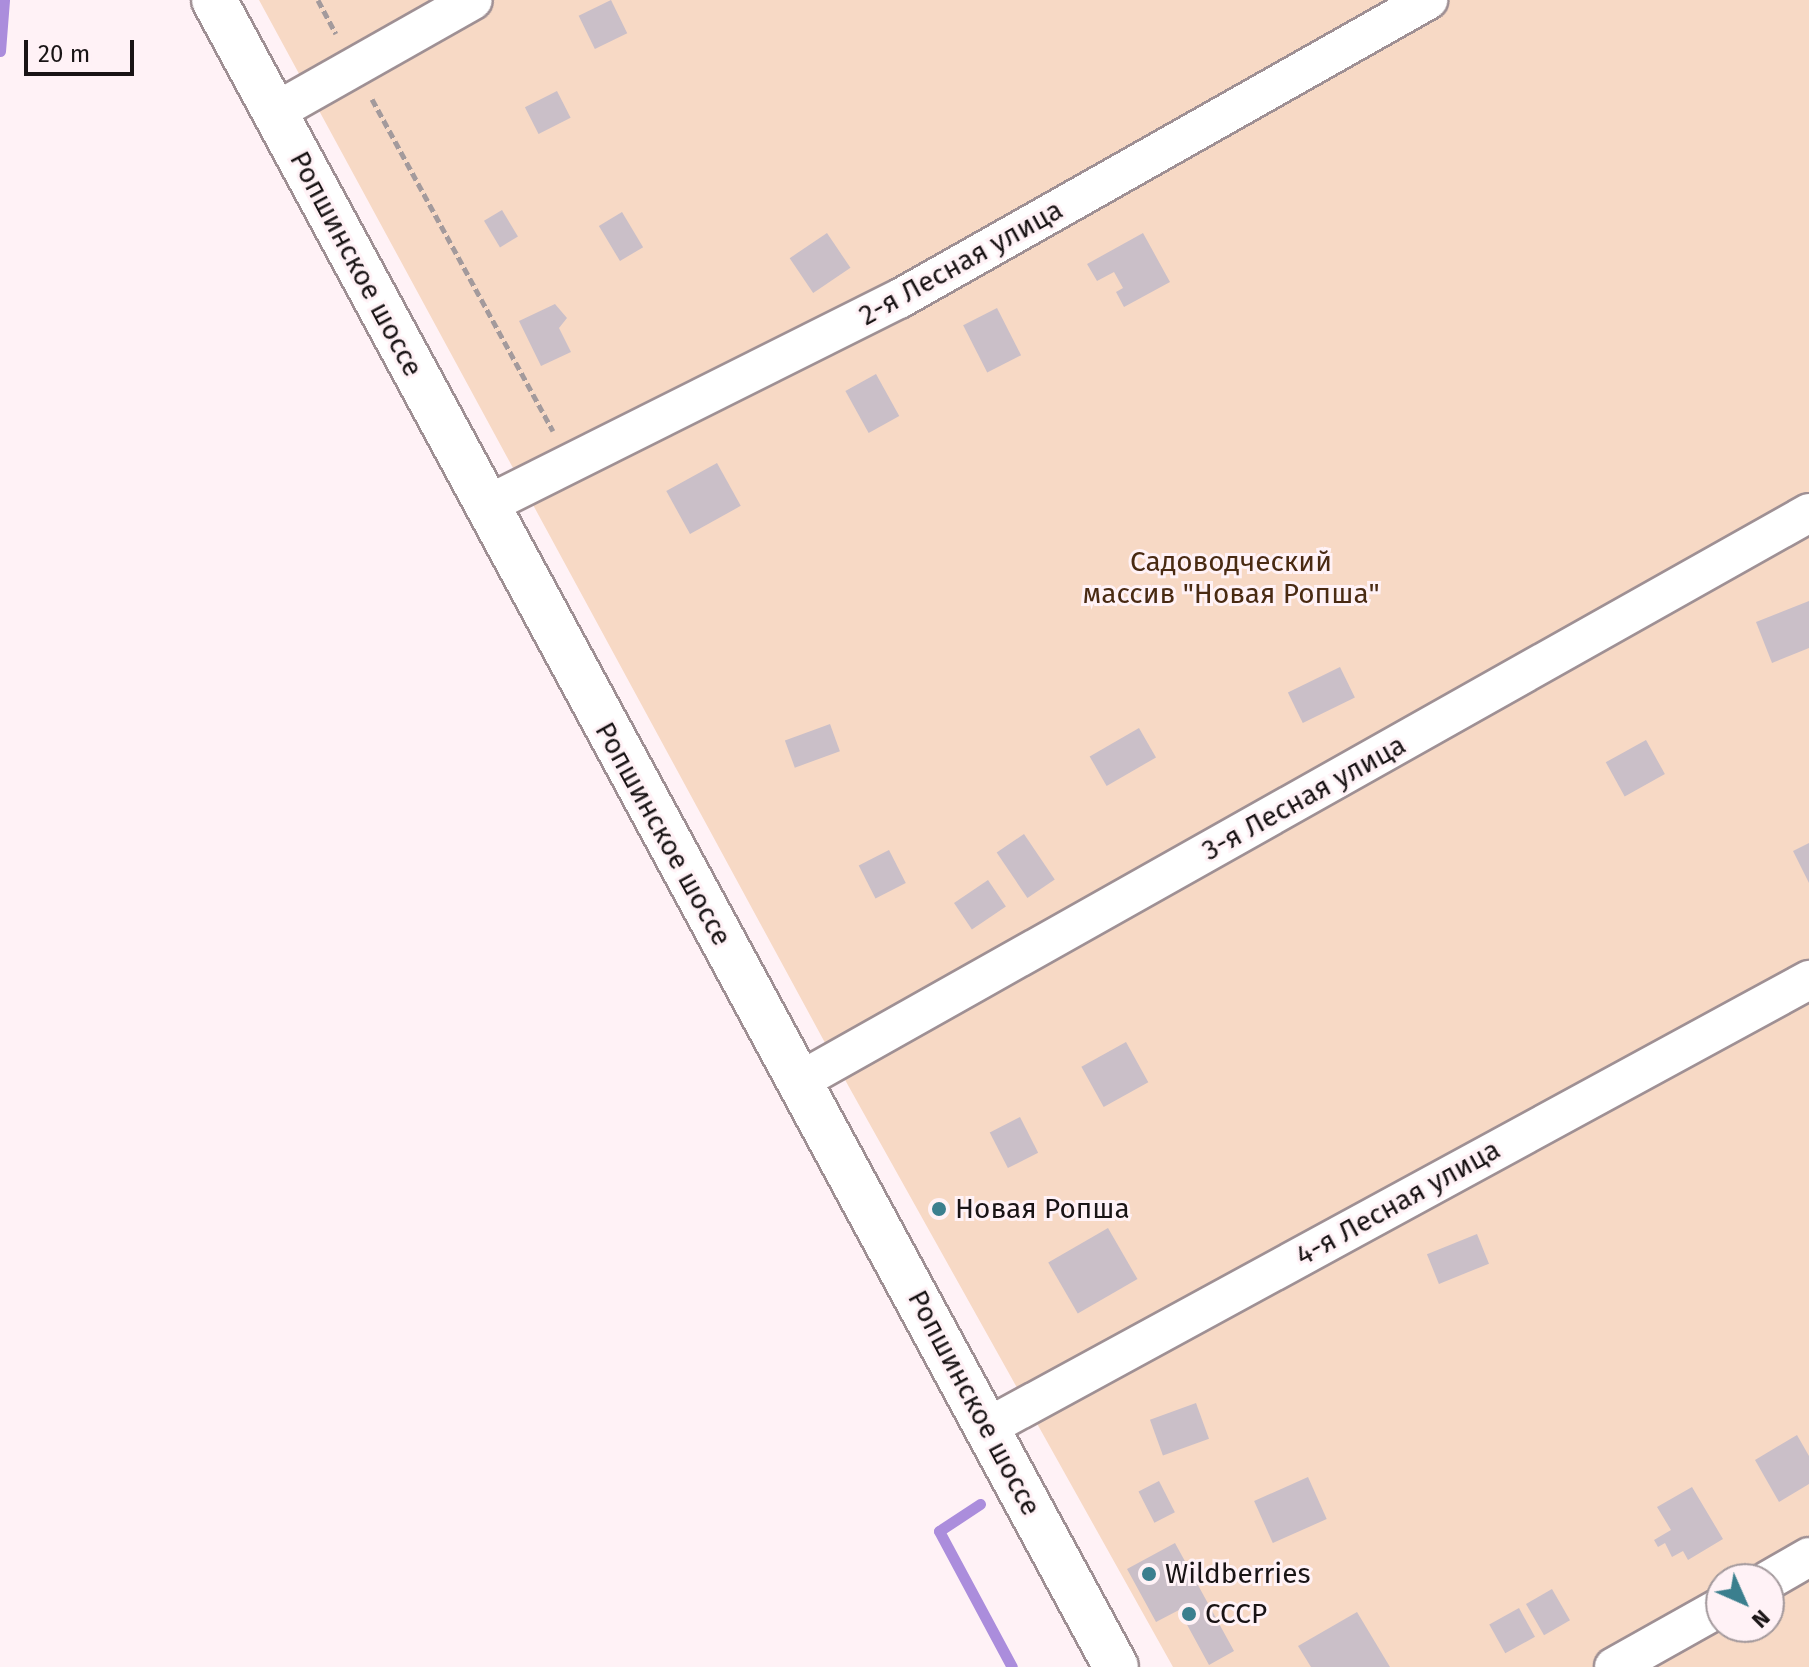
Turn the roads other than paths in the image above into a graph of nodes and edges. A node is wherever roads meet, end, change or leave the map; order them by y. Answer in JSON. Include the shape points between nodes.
{"nodes":[{"id":1,"x":214,"y":0,"type":"edge"},
{"id":2,"x":473,"y":0,"type":"edge"},
{"id":3,"x":1428,"y":0,"type":"edge"},
{"id":4,"x":275,"y":112,"type":"junction"},
{"id":5,"x":485,"y":506,"type":"junction"},
{"id":6,"x":1809,"y":513,"type":"edge"},
{"id":7,"x":1809,"y":980,"type":"edge"},
{"id":8,"x":798,"y":1082,"type":"junction"},
{"id":9,"x":988,"y":1427,"type":"junction"},
{"id":10,"x":1809,"y":1557,"type":"edge"},
{"id":11,"x":1785,"y":1571,"type":"edge"},
{"id":12,"x":1705,"y":1616,"type":"edge"},
{"id":13,"x":1116,"y":1667,"type":"edge"},
{"id":14,"x":1614,"y":1667,"type":"edge"}],
"edges":[{"from":1,"to":4,"type":"main road","name":"Ропшинское шоссе"},
{"from":2,"to":4,"type":"street"},
{"from":3,"to":5,"type":"street","name":"2-я Лесная улица","via":[[899,299]]},
{"from":4,"to":5,"type":"main road","name":"Ропшинское шоссе"},
{"from":5,"to":8,"type":"main road","name":"Ропшинское шоссе"},
{"from":6,"to":8,"type":"street","name":"3-я Лесная улица"},
{"from":7,"to":9,"type":"street","name":"4-я Лесная улица"},
{"from":8,"to":9,"type":"main road","name":"Ропшинское шоссе"},
{"from":9,"to":13,"type":"main road","name":"Ропшинское шоссе"},
{"from":10,"to":11,"type":"street"},
{"from":12,"to":14,"type":"street"}]}
